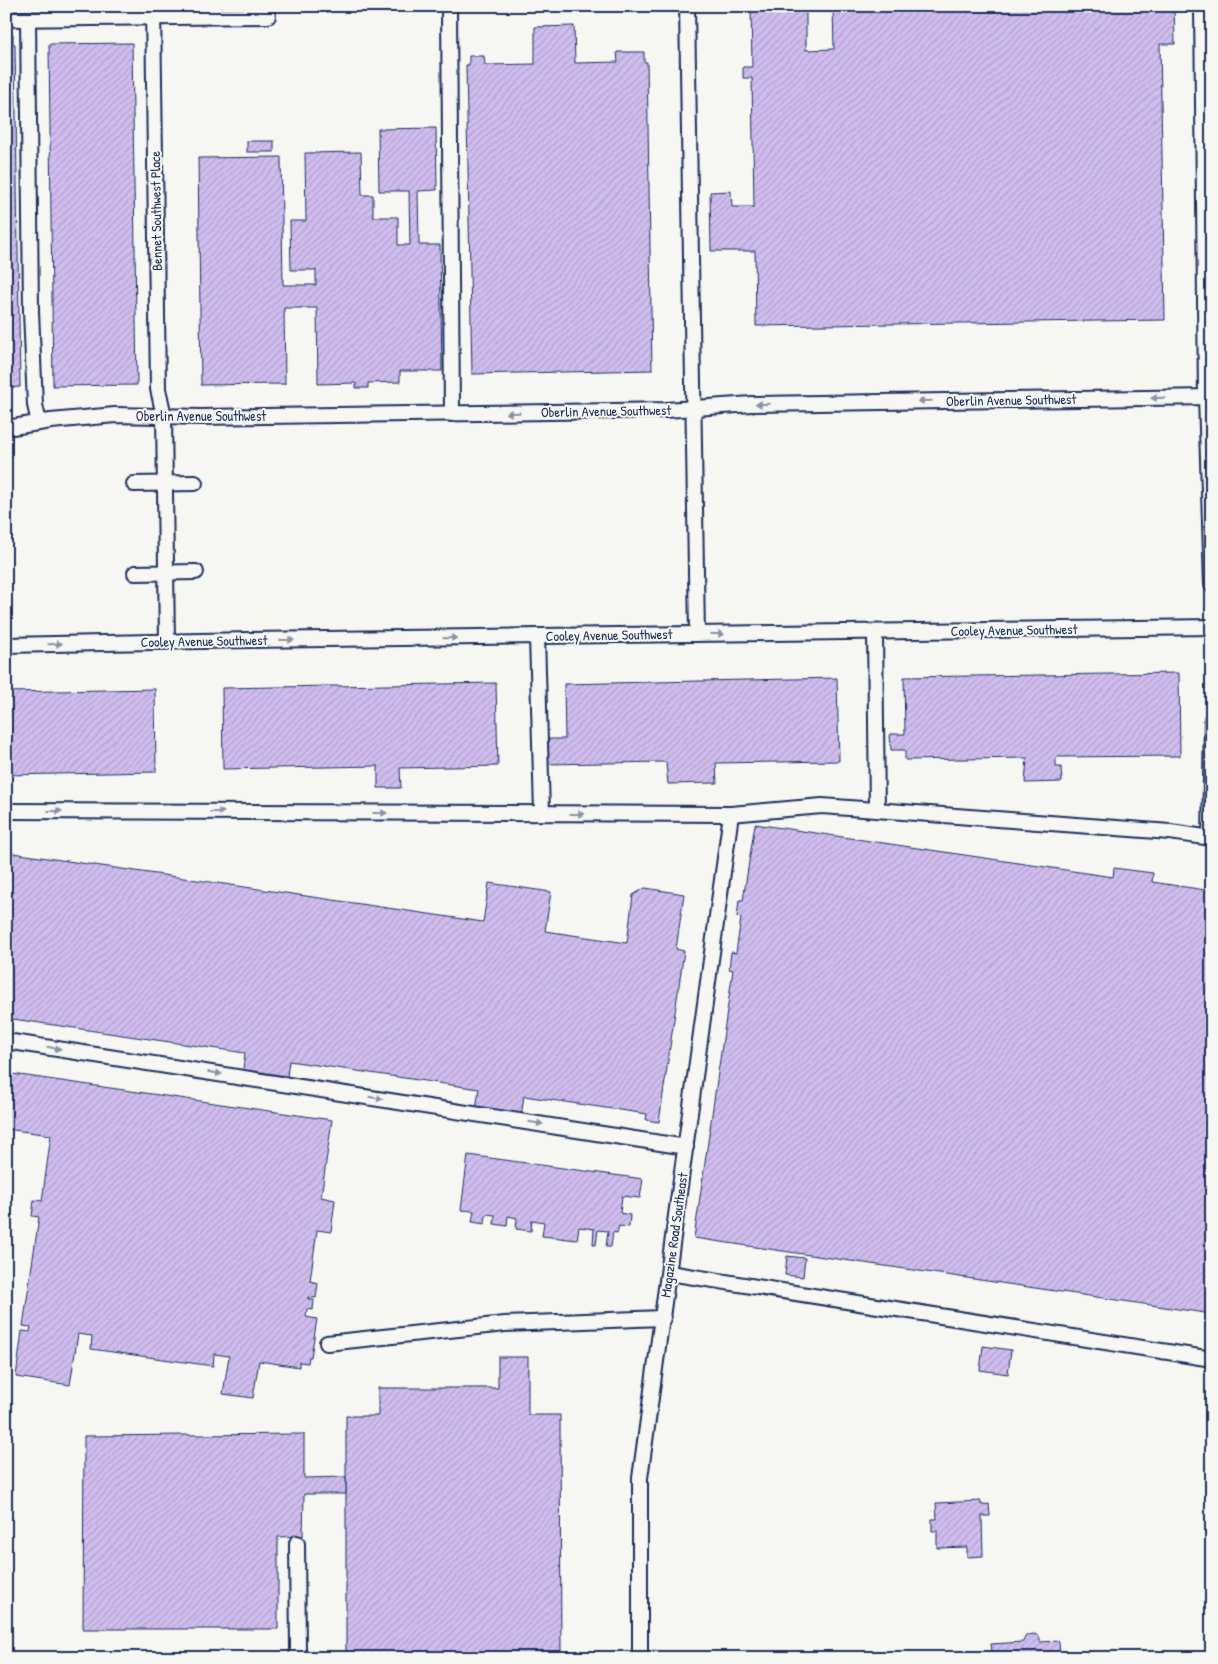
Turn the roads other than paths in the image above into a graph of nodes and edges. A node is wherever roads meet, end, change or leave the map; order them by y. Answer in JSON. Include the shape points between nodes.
{"nodes":[{"id":1,"x":449,"y":6,"type":"edge"},
{"id":2,"x":687,"y":6,"type":"edge"},
{"id":3,"x":1202,"y":6,"type":"edge"},
{"id":4,"x":153,"y":12,"type":"edge"},
{"id":5,"x":268,"y":16,"type":"dead end"},
{"id":6,"x":6,"y":19,"type":"edge"},
{"id":7,"x":28,"y":19,"type":"junction"},
{"id":8,"x":1209,"y":397,"type":"edge"},
{"id":9,"x":692,"y":408,"type":"junction"},
{"id":10,"x":452,"y":414,"type":"junction"},
{"id":11,"x":164,"y":416,"type":"junction"},
{"id":12,"x":39,"y":423,"type":"junction"},
{"id":13,"x":6,"y":428,"type":"edge"},
{"id":14,"x":165,"y":483,"type":"junction"},
{"id":15,"x":195,"y":483,"type":"dead end"},
{"id":16,"x":134,"y":484,"type":"dead end"},
{"id":17,"x":166,"y":572,"type":"junction"},
{"id":18,"x":196,"y":572,"type":"dead end"},
{"id":19,"x":135,"y":573,"type":"dead end"},
{"id":20,"x":1212,"y":585,"type":"edge"},
{"id":21,"x":1212,"y":626,"type":"edge"},
{"id":22,"x":875,"y":632,"type":"junction"},
{"id":23,"x":697,"y":634,"type":"junction"},
{"id":24,"x":537,"y":636,"type":"junction"},
{"id":25,"x":167,"y":641,"type":"junction"},
{"id":26,"x":6,"y":645,"type":"edge"},
{"id":27,"x":1212,"y":720,"type":"edge"},
{"id":28,"x":877,"y":810,"type":"junction"},
{"id":29,"x":6,"y":811,"type":"edge"},
{"id":30,"x":542,"y":813,"type":"junction"},
{"id":31,"x":731,"y":814,"type":"junction"},
{"id":32,"x":1211,"y":838,"type":"edge"},
{"id":33,"x":6,"y":1041,"type":"edge"},
{"id":34,"x":686,"y":1147,"type":"junction"},
{"id":35,"x":669,"y":1272,"type":"junction"},
{"id":36,"x":662,"y":1318,"type":"junction"},
{"id":37,"x":327,"y":1343,"type":"dead end"},
{"id":38,"x":1212,"y":1359,"type":"edge"},
{"id":39,"x":297,"y":1543,"type":"dead end"},
{"id":40,"x":296,"y":1658,"type":"edge"},
{"id":41,"x":640,"y":1658,"type":"edge"}],
"edges":[{"from":1,"to":10,"type":"lane"},
{"from":2,"to":9,"type":"lane"},
{"from":3,"to":8,"type":"lane"},
{"from":4,"to":5,"type":"lane"},
{"from":4,"to":7,"type":"lane"},
{"from":4,"to":11,"type":"lane","name":"Bennet Southwest Place","via":[[158,390]]},
{"from":6,"to":7,"type":"lane"},
{"from":7,"to":12,"type":"lane","via":[[31,312],[35,405]]},
{"from":8,"to":9,"type":"lane","name":"Oberlin Avenue Southwest","one_way":true,"via":[[752,404]]},
{"from":8,"to":20,"type":"lane"},
{"from":9,"to":10,"type":"lane","name":"Oberlin Avenue Southwest","one_way":true},
{"from":9,"to":23,"type":"lane"},
{"from":10,"to":11,"type":"lane","name":"Oberlin Avenue Southwest"},
{"from":11,"to":12,"type":"lane","name":"Oberlin Avenue Southwest","via":[[91,416]]},
{"from":11,"to":14,"type":"lane","name":"Bennet Southwest Place"},
{"from":12,"to":13,"type":"lane","name":"Oberlin Avenue Southwest"},
{"from":14,"to":15,"type":"lane"},
{"from":14,"to":16,"type":"lane"},
{"from":14,"to":17,"type":"lane","name":"Bennet Southwest Place"},
{"from":17,"to":18,"type":"lane"},
{"from":17,"to":19,"type":"lane"},
{"from":17,"to":25,"type":"lane","name":"Bennet Southwest Place"},
{"from":21,"to":22,"type":"lane","name":"Cooley Avenue Southwest"},
{"from":23,"to":22,"type":"lane","name":"Cooley Avenue Southwest","one_way":true},
{"from":22,"to":28,"type":"lane"},
{"from":23,"to":24,"type":"lane","name":"Cooley Avenue Southwest"},
{"from":25,"to":24,"type":"lane","name":"Cooley Avenue Southwest","one_way":true},
{"from":24,"to":30,"type":"lane"},
{"from":26,"to":25,"type":"lane","name":"Cooley Avenue Southwest","one_way":true},
{"from":27,"to":32,"type":"lane"},
{"from":28,"to":31,"type":"lane","via":[[822,806]]},
{"from":28,"to":32,"type":"lane","via":[[1170,832]]},
{"from":29,"to":30,"type":"lane","one_way":true},
{"from":30,"to":31,"type":"lane","one_way":true},
{"from":31,"to":34,"type":"lane","name":"Magazine Road Southeast"},
{"from":33,"to":34,"type":"lane","one_way":true},
{"from":34,"to":35,"type":"lane","name":"Magazine Road Southeast"},
{"from":35,"to":36,"type":"lane","name":"Magazine Road Southeast"},
{"from":35,"to":38,"type":"lane"},
{"from":36,"to":37,"type":"lane","via":[[506,1324]]},
{"from":36,"to":41,"type":"lane","name":"Magazine Road Southeast","via":[[640,1478]]},
{"from":39,"to":40,"type":"lane"}]}
